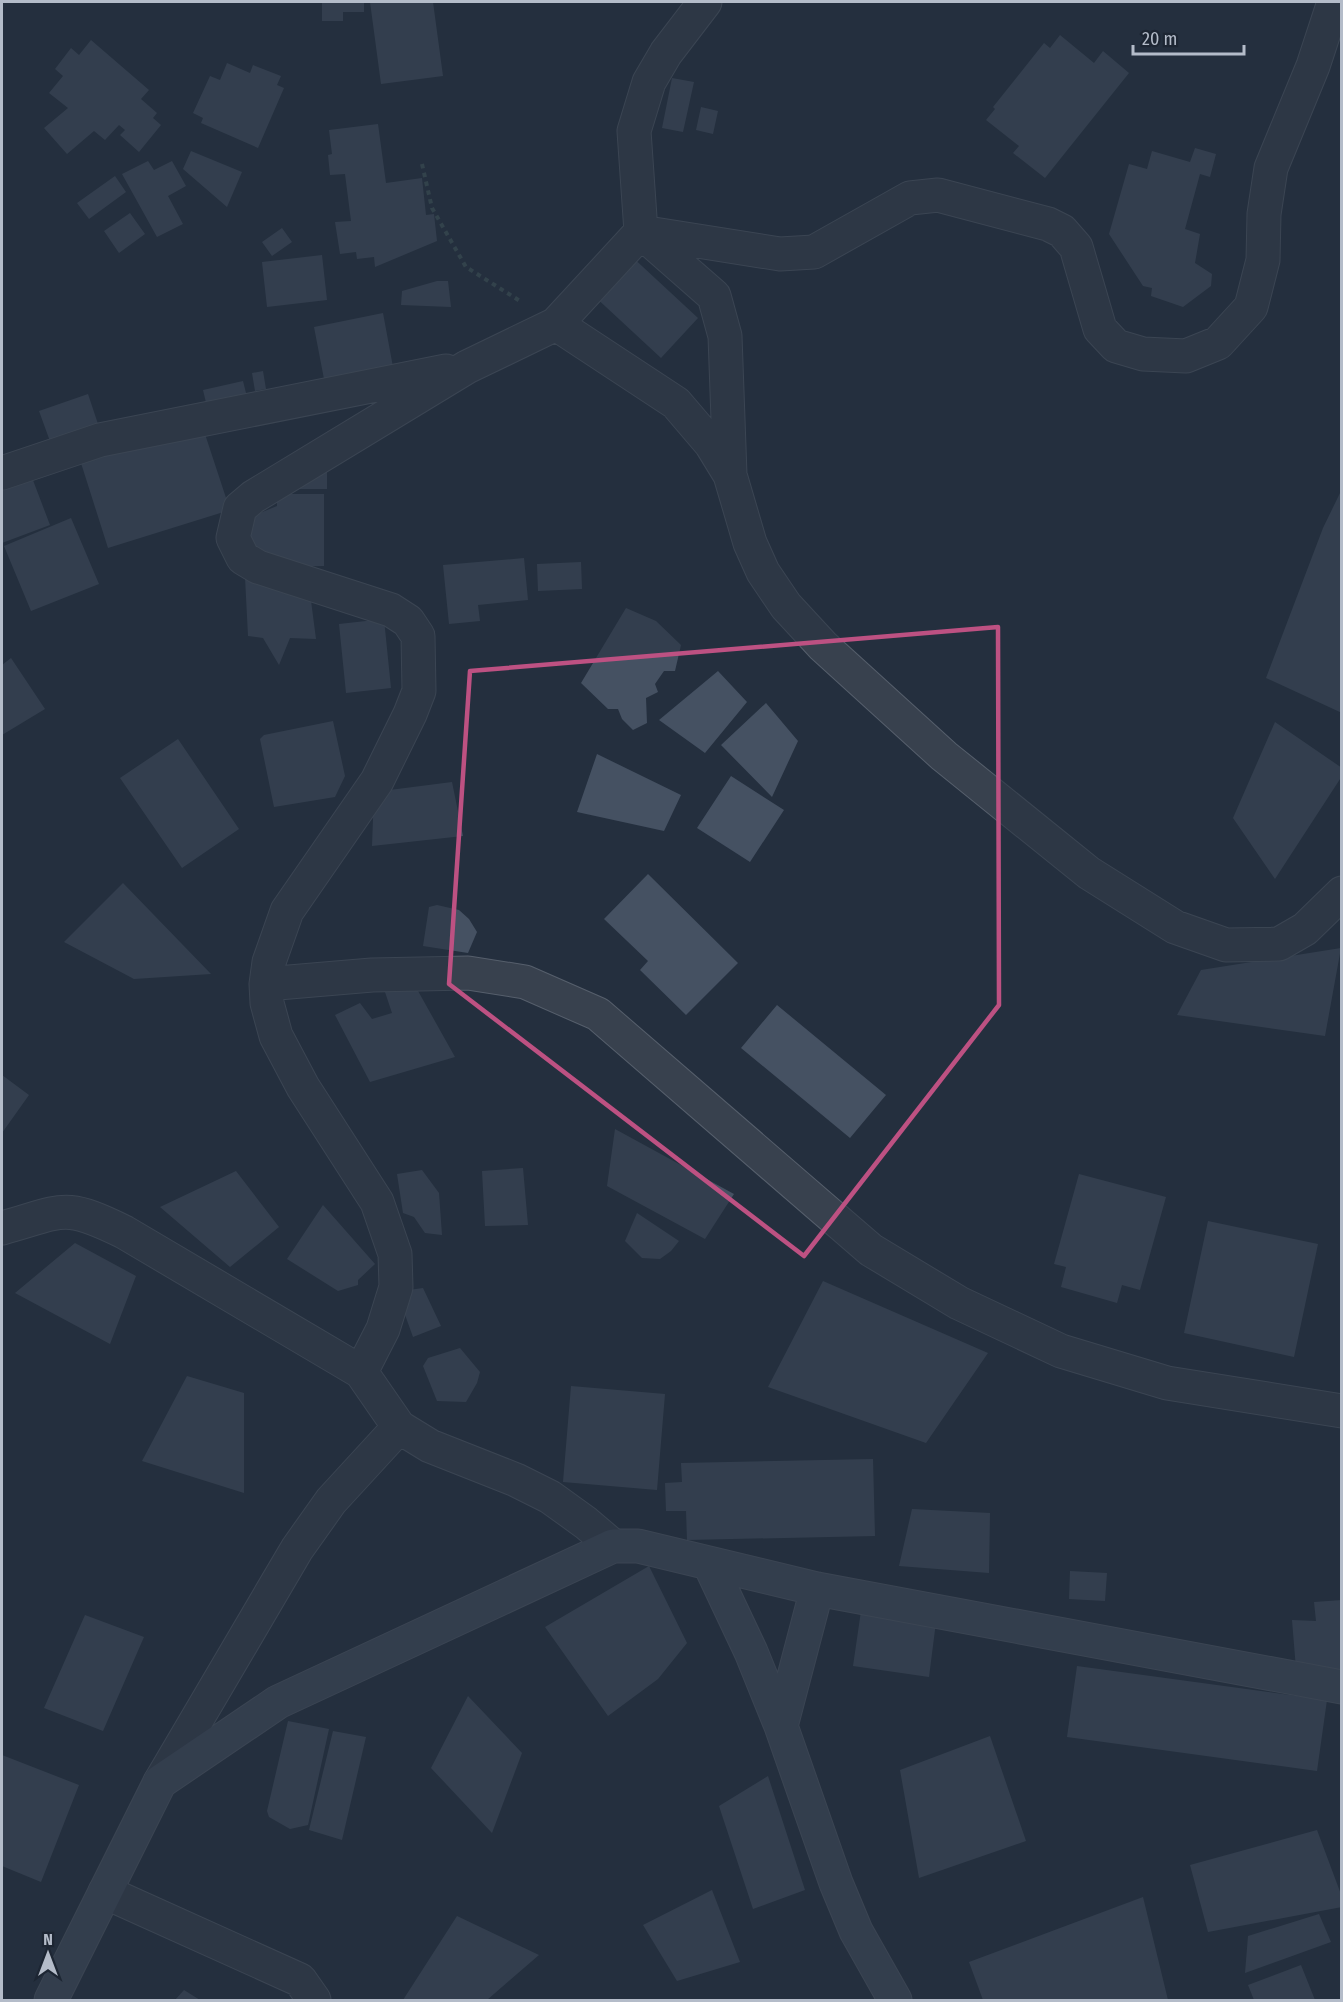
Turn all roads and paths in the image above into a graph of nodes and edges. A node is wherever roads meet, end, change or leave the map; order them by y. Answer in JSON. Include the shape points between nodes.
{"nodes":[{"id":1,"x":705,"y":2,"type":"edge"},
{"id":2,"x":1334,"y":2,"type":"edge"},
{"id":3,"x":422,"y":164,"type":"dead end"},
{"id":4,"x":641,"y":232,"type":"junction"},
{"id":5,"x":556,"y":324,"type":"junction"},
{"id":6,"x":467,"y":367,"type":"junction"},
{"id":7,"x":2,"y":473,"type":"edge"},
{"id":8,"x":730,"y":475,"type":"junction"},
{"id":9,"x":1341,"y":893,"type":"edge"},
{"id":10,"x":266,"y":984,"type":"junction"},
{"id":11,"x":2,"y":1228,"type":"edge"},
{"id":12,"x":361,"y":1372,"type":"junction"},
{"id":13,"x":1341,"y":1411,"type":"edge"},
{"id":14,"x":399,"y":1427,"type":"junction"},
{"id":15,"x":613,"y":1546,"type":"junction"},
{"id":16,"x":709,"y":1563,"type":"junction"},
{"id":17,"x":817,"y":1589,"type":"junction"},
{"id":18,"x":1341,"y":1687,"type":"edge"},
{"id":19,"x":781,"y":1726,"type":"junction"},
{"id":20,"x":160,"y":1782,"type":"junction"},
{"id":21,"x":105,"y":1892,"type":"junction"},
{"id":22,"x":51,"y":2001,"type":"edge"},
{"id":23,"x":314,"y":2001,"type":"edge"},
{"id":24,"x":895,"y":2001,"type":"edge"}],
"edges":[{"from":1,"to":4,"type":"street","via":[[649,82],[634,131]]},
{"from":2,"to":4,"type":"street","via":[[1313,66],[1271,168],[1263,260],[1251,307],[1218,343],[1186,356],[1143,354],[1116,346],[1100,329],[1083,264],[1076,247],[1062,231],[938,195],[910,198],[814,252],[780,254]]},
{"from":3,"to":5,"type":"path","via":[[432,208],[466,267]]},
{"from":4,"to":5,"type":"street"},
{"from":4,"to":8,"type":"street","via":[[714,296],[725,336]]},
{"from":5,"to":6,"type":"street"},
{"from":5,"to":8,"type":"street","via":[[676,403],[711,444]]},
{"from":6,"to":7,"type":"street","via":[[100,440]]},
{"from":6,"to":10,"type":"street","via":[[253,497],[240,508],[234,524],[233,538],[243,558],[258,567],[391,610],[408,621],[418,636],[419,691],[410,714],[377,781],[287,911],[269,962]]},
{"from":8,"to":9,"type":"street","via":[[750,543],[763,572],[786,606],[823,646],[944,756],[1089,873],[1175,927],[1226,945],[1279,944],[1305,928]]},
{"from":10,"to":12,"type":"street","via":[[276,1036],[303,1087],[377,1202],[395,1254],[396,1287],[384,1329]]},
{"from":10,"to":13,"type":"street","via":[[468,972],[525,982],[598,1014],[871,1250],[959,1303],[1061,1351],[1167,1383]]},
{"from":11,"to":12,"type":"street","via":[[52,1212],[88,1214]]},
{"from":12,"to":14,"type":"street"},
{"from":14,"to":15,"type":"street","via":[[430,1446],[550,1497]]},
{"from":14,"to":20,"type":"street","via":[[331,1502],[297,1549]]},
{"from":15,"to":16,"type":"street","via":[[638,1546]]},
{"from":15,"to":20,"type":"street","via":[[278,1701]]},
{"from":16,"to":17,"type":"street"},
{"from":16,"to":19,"type":"street"},
{"from":17,"to":18,"type":"street"},
{"from":17,"to":19,"type":"street"},
{"from":19,"to":24,"type":"street","via":[[840,1893]]},
{"from":20,"to":21,"type":"street"},
{"from":21,"to":22,"type":"street"},
{"from":21,"to":23,"type":"street","via":[[300,1980]]}]}
